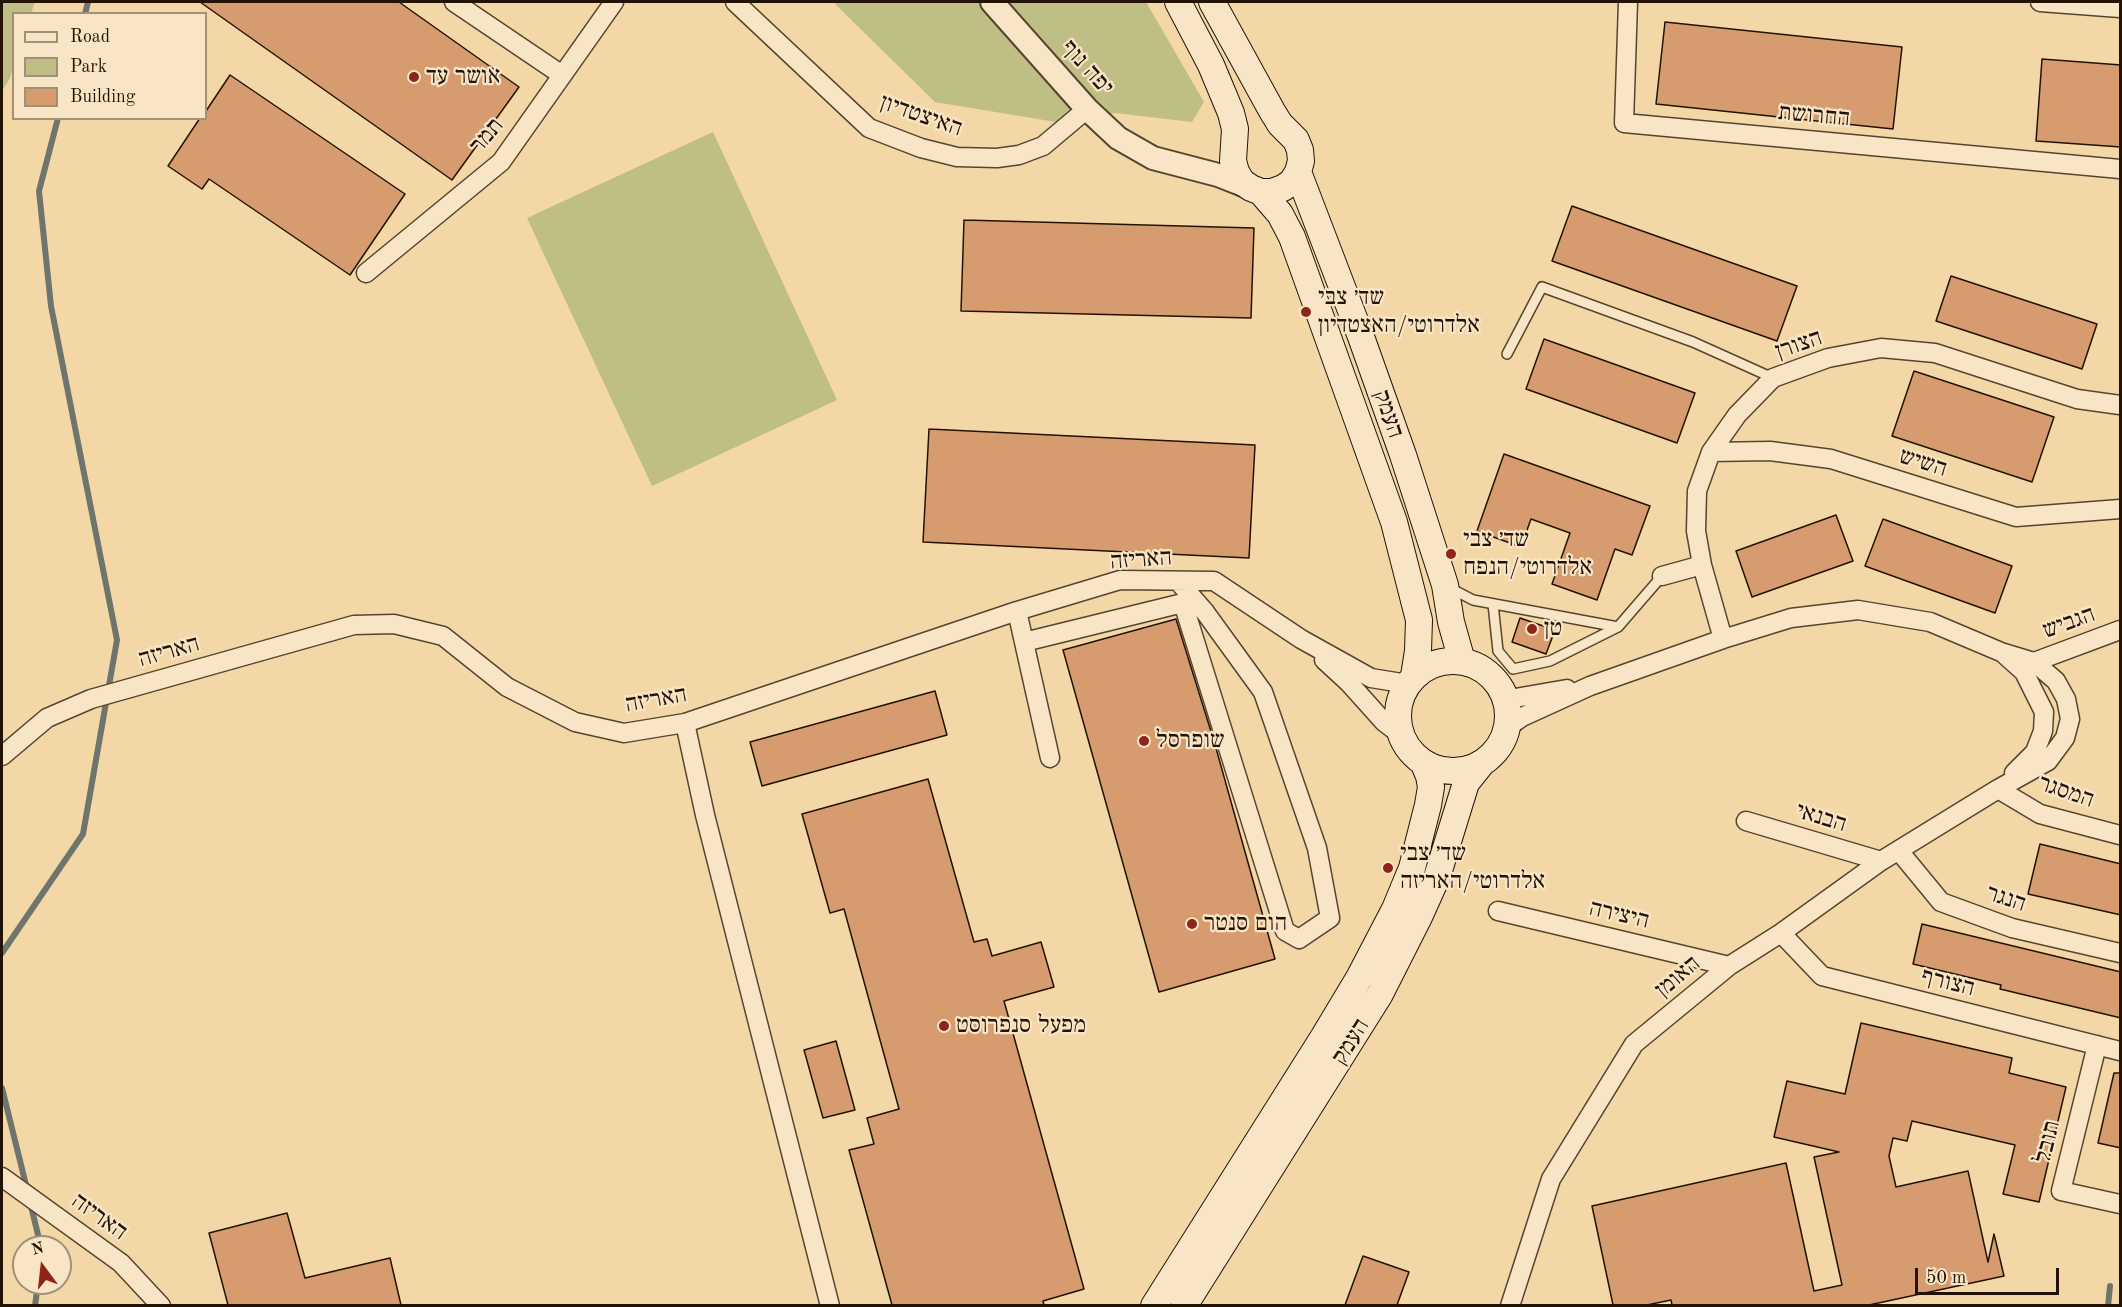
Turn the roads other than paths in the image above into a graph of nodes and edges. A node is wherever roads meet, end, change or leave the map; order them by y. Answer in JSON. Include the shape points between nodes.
{"nodes":[{"id":1,"x":454,"y":2,"type":"edge"},
{"id":2,"x":614,"y":2,"type":"edge"},
{"id":3,"x":735,"y":2,"type":"edge"},
{"id":4,"x":992,"y":2,"type":"edge"},
{"id":5,"x":1178,"y":2,"type":"edge"},
{"id":6,"x":1212,"y":2,"type":"edge"},
{"id":7,"x":1628,"y":2,"type":"edge"},
{"id":8,"x":2040,"y":2,"type":"edge"},
{"id":9,"x":2121,"y":8,"type":"edge"},
{"id":10,"x":562,"y":75,"type":"junction"},
{"id":11,"x":1087,"y":110,"type":"junction"},
{"id":12,"x":1234,"y":145,"type":"junction"},
{"id":13,"x":1153,"y":158,"type":"junction"},
{"id":14,"x":2121,"y":169,"type":"edge"},
{"id":15,"x":1298,"y":172,"type":"junction"},
{"id":16,"x":1256,"y":190,"type":"junction"},
{"id":17,"x":366,"y":273,"type":"dead end"},
{"id":18,"x":1507,"y":354,"type":"dead end"},
{"id":19,"x":1773,"y":378,"type":"junction"},
{"id":20,"x":2121,"y":405,"type":"edge"},
{"id":21,"x":1711,"y":452,"type":"junction"},
{"id":22,"x":2121,"y":509,"type":"edge"},
{"id":23,"x":1702,"y":565,"type":"junction"},
{"id":24,"x":1662,"y":576,"type":"joint"},
{"id":25,"x":1178,"y":581,"type":"junction"},
{"id":26,"x":1444,"y":585,"type":"junction"},
{"id":27,"x":1183,"y":603,"type":"junction"},
{"id":28,"x":1493,"y":604,"type":"junction"},
{"id":29,"x":1017,"y":610,"type":"junction"},
{"id":30,"x":1618,"y":627,"type":"junction"},
{"id":31,"x":2121,"y":630,"type":"edge"},
{"id":32,"x":1301,"y":639,"type":"junction"},
{"id":33,"x":1723,"y":639,"type":"junction"},
{"id":34,"x":1024,"y":642,"type":"junction"},
{"id":35,"x":2001,"y":652,"type":"junction"},
{"id":36,"x":1462,"y":661,"type":"junction"},
{"id":37,"x":2034,"y":662,"type":"junction"},
{"id":38,"x":1411,"y":680,"type":"junction"},
{"id":39,"x":1590,"y":686,"type":"junction"},
{"id":40,"x":1505,"y":697,"type":"junction"},
{"id":41,"x":685,"y":723,"type":"junction"},
{"id":42,"x":1508,"y":727,"type":"junction"},
{"id":43,"x":1401,"y":735,"type":"junction"},
{"id":44,"x":2,"y":756,"type":"edge"},
{"id":45,"x":1050,"y":758,"type":"dead end"},
{"id":46,"x":1423,"y":762,"type":"junction"},
{"id":47,"x":1482,"y":763,"type":"junction"},
{"id":48,"x":1998,"y":789,"type":"junction"},
{"id":49,"x":1746,"y":821,"type":"dead end"},
{"id":50,"x":2121,"y":835,"type":"edge"},
{"id":51,"x":1899,"y":851,"type":"junction"},
{"id":52,"x":1881,"y":861,"type":"junction"},
{"id":53,"x":1498,"y":910,"type":"dead end"},
{"id":54,"x":1781,"y":933,"type":"junction"},
{"id":55,"x":2121,"y":953,"type":"edge"},
{"id":56,"x":1729,"y":966,"type":"junction"},
{"id":57,"x":2097,"y":1045,"type":"junction"},
{"id":58,"x":2121,"y":1051,"type":"edge"},
{"id":59,"x":2,"y":1177,"type":"edge"},
{"id":60,"x":2121,"y":1204,"type":"edge"},
{"id":61,"x":161,"y":1305,"type":"edge"},
{"id":62,"x":830,"y":1305,"type":"edge"},
{"id":63,"x":1154,"y":1305,"type":"edge"},
{"id":64,"x":1184,"y":1305,"type":"edge"},
{"id":65,"x":1510,"y":1305,"type":"edge"}],
"edges":[{"from":1,"to":10,"type":"street"},
{"from":2,"to":10,"type":"street","name":"תמר"},
{"from":3,"to":11,"type":"street","name":"האיצטדיון","via":[[869,128],[921,148],[957,157],[1019,155],[1043,146]]},
{"from":4,"to":11,"type":"street","name":"יפה נוף"},
{"from":5,"to":12,"type":"main road","name":"העמק","via":[[1231,113]]},
{"from":6,"to":15,"type":"main road","name":"העמק","via":[[1272,111],[1296,140],[1301,161]]},
{"from":7,"to":14,"type":"street","name":"החרושת","via":[[1623,123]]},
{"from":8,"to":9,"type":"street"},
{"from":10,"to":17,"type":"street","name":"תמר","via":[[501,162]]},
{"from":11,"to":13,"type":"street","name":"יפה נוף","via":[[1118,138]]},
{"from":12,"to":13,"type":"street","name":"יפה נוף","via":[[1199,161]]},
{"from":12,"to":16,"type":"main road","name":"העמק","via":[[1236,172],[1242,182]]},
{"from":13,"to":16,"type":"street","name":"יפה נוף","via":[[1218,175]]},
{"from":15,"to":16,"type":"main road","via":[[1283,188],[1272,192]]},
{"from":15,"to":26,"type":"main road","name":"העמק","via":[[1403,455]]},
{"from":16,"to":38,"type":"main road","name":"העמק","via":[[1272,203],[1292,237],[1394,522],[1419,620],[1418,651]]},
{"from":18,"to":19,"type":"lane","via":[[1542,287],[1693,342]]},
{"from":19,"to":20,"type":"street","name":"הצורן","via":[[1828,358],[1881,348],[1935,353],[2077,399]]},
{"from":19,"to":21,"type":"street","name":"הצורן","via":[[1737,415]]},
{"from":21,"to":22,"type":"street","name":"השיש","via":[[1770,451],[1831,459],[2016,517]]},
{"from":21,"to":23,"type":"street","name":"הצורן","via":[[1697,491],[1696,531]]},
{"from":23,"to":24,"type":"street"},
{"from":23,"to":33,"type":"street","name":"הצורן"},
{"from":24,"to":30,"type":"lane"},
{"from":25,"to":27,"type":"street"},
{"from":25,"to":27,"type":"street","via":[[1263,692],[1317,848],[1330,918],[1299,939],[1285,931]]},
{"from":25,"to":29,"type":"street","name":"האריזה","via":[[1120,580]]},
{"from":25,"to":32,"type":"street","name":"האריזה","via":[[1214,581]]},
{"from":26,"to":28,"type":"lane","via":[[1473,600]]},
{"from":26,"to":36,"type":"main road","name":"העמק"},
{"from":27,"to":34,"type":"street"},
{"from":28,"to":30,"type":"lane"},
{"from":28,"to":30,"type":"lane","via":[[1498,651],[1513,669],[1550,661]]},
{"from":29,"to":34,"type":"street"},
{"from":29,"to":41,"type":"street","name":"האריזה"},
{"from":31,"to":37,"type":"street","name":"הגביש"},
{"from":32,"to":38,"type":"street","name":"האריזה","via":[[1371,678]]},
{"from":32,"to":43,"type":"street","name":"האריזה"},
{"from":33,"to":35,"type":"street","via":[[1791,618],[1858,610],[1929,622]]},
{"from":33,"to":39,"type":"street"},
{"from":34,"to":45,"type":"street"},
{"from":35,"to":37,"type":"street"},
{"from":35,"to":48,"type":"street","via":[[2024,672],[2044,712],[2043,731],[2035,752]]},
{"from":36,"to":38,"type":"main road","via":[[1436,663]]},
{"from":36,"to":40,"type":"main road","via":[[1488,673]]},
{"from":37,"to":48,"type":"street","via":[[2056,681],[2066,699],[2070,719],[2065,738],[2048,761]]},
{"from":38,"to":43,"type":"main road","via":[[1398,708]]},
{"from":39,"to":40,"type":"street"},
{"from":39,"to":42,"type":"street"},
{"from":40,"to":42,"type":"main road"},
{"from":41,"to":44,"type":"street","name":"האריזה","via":[[624,733],[575,722],[507,687],[443,636],[393,624],[354,625],[91,699],[47,718]]},
{"from":41,"to":62,"type":"street"},
{"from":42,"to":47,"type":"main road","via":[[1503,741]]},
{"from":43,"to":46,"type":"main road","via":[[1409,751]]},
{"from":46,"to":47,"type":"main road","via":[[1448,771],[1466,770]]},
{"from":46,"to":63,"type":"main road","name":"העמק","via":[[1431,787],[1428,805],[1413,868],[1395,909],[1323,1038]]},
{"from":47,"to":64,"type":"main road","name":"העמק","via":[[1466,783],[1437,877],[1380,994]]},
{"from":48,"to":50,"type":"street","name":"המסגר","via":[[2040,814]]},
{"from":48,"to":51,"type":"street","name":"האומן"},
{"from":49,"to":52,"type":"street","name":"הבנאי"},
{"from":51,"to":52,"type":"street","name":"האומן"},
{"from":51,"to":55,"type":"street","name":"הנגר","via":[[1941,902],[2012,928]]},
{"from":52,"to":54,"type":"street","name":"האומן"},
{"from":53,"to":56,"type":"street","name":"היצירה"},
{"from":54,"to":56,"type":"street","name":"האומן"},
{"from":54,"to":57,"type":"street","name":"הצורף","via":[[1822,976]]},
{"from":56,"to":65,"type":"street","name":"האומן","via":[[1634,1044],[1551,1179]]},
{"from":57,"to":58,"type":"street","name":"הצורף"},
{"from":57,"to":60,"type":"street","name":"תובל","via":[[2061,1191]]},
{"from":59,"to":61,"type":"street","name":"האריזה","via":[[121,1263]]}]}
